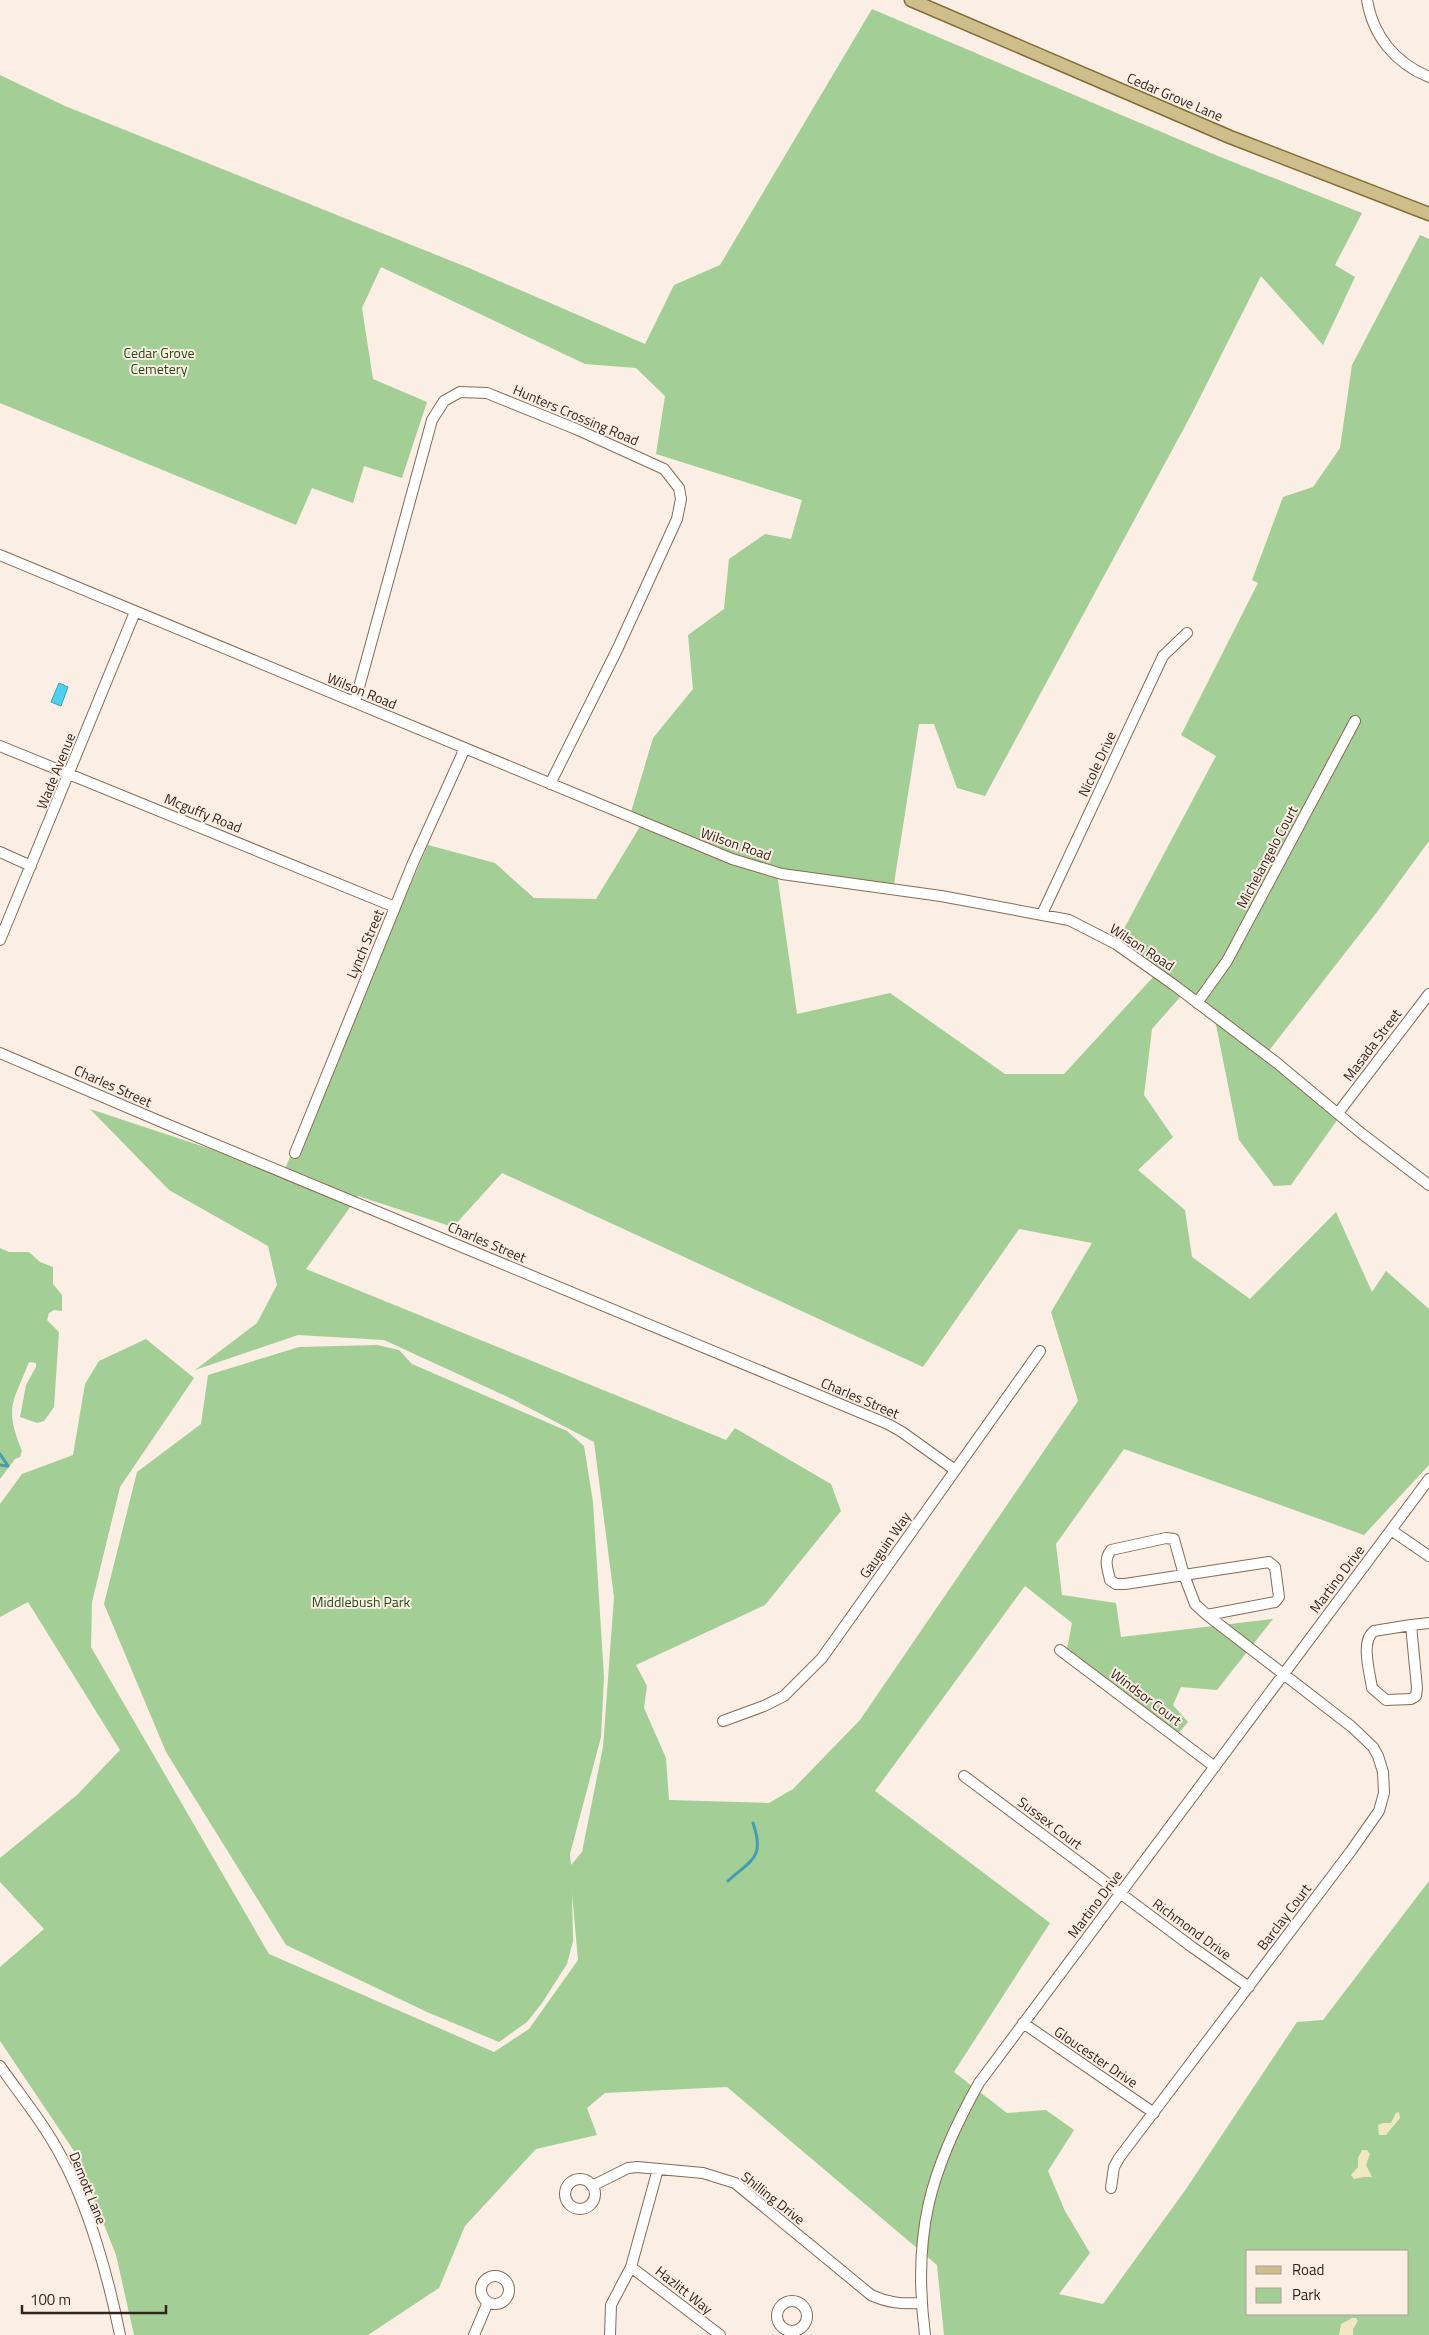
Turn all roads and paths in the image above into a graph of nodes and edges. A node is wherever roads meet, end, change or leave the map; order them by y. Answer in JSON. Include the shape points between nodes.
{"nodes":[{"id":1,"x":911,"y":0,"type":"edge"},
{"id":2,"x":1367,"y":0,"type":"edge"},
{"id":3,"x":1429,"y":76,"type":"edge"},
{"id":4,"x":1429,"y":214,"type":"edge"},
{"id":5,"x":0,"y":555,"type":"edge"},
{"id":6,"x":136,"y":612,"type":"junction"},
{"id":7,"x":1187,"y":633,"type":"dead end"},
{"id":8,"x":355,"y":702,"type":"junction"},
{"id":9,"x":1355,"y":720,"type":"dead end"},
{"id":10,"x":0,"y":746,"type":"edge"},
{"id":11,"x":466,"y":748,"type":"junction"},
{"id":12,"x":70,"y":775,"type":"junction"},
{"id":13,"x":550,"y":784,"type":"junction"},
{"id":14,"x":0,"y":852,"type":"edge"},
{"id":15,"x":31,"y":866,"type":"junction"},
{"id":16,"x":395,"y":907,"type":"junction"},
{"id":17,"x":1042,"y":914,"type":"junction"},
{"id":18,"x":0,"y":940,"type":"edge"},
{"id":19,"x":1429,"y":994,"type":"edge"},
{"id":20,"x":1197,"y":1003,"type":"junction"},
{"id":21,"x":0,"y":1053,"type":"edge"},
{"id":22,"x":1338,"y":1113,"type":"junction"},
{"id":23,"x":295,"y":1153,"type":"dead end"},
{"id":24,"x":1429,"y":1185,"type":"edge"},
{"id":25,"x":1040,"y":1351,"type":"dead end"},
{"id":26,"x":955,"y":1470,"type":"junction"},
{"id":27,"x":1429,"y":1479,"type":"edge"},
{"id":28,"x":1391,"y":1530,"type":"junction"},
{"id":29,"x":1429,"y":1556,"type":"edge"},
{"id":30,"x":1184,"y":1575,"type":"junction"},
{"id":31,"x":1207,"y":1615,"type":"junction"},
{"id":32,"x":1429,"y":1623,"type":"edge"},
{"id":33,"x":1411,"y":1625,"type":"junction"},
{"id":34,"x":1060,"y":1650,"type":"dead end"},
{"id":35,"x":1284,"y":1674,"type":"junction"},
{"id":36,"x":723,"y":1721,"type":"dead end"},
{"id":37,"x":1215,"y":1767,"type":"junction"},
{"id":38,"x":964,"y":1776,"type":"dead end"},
{"id":39,"x":1120,"y":1893,"type":"junction"},
{"id":40,"x":1249,"y":1987,"type":"junction"},
{"id":41,"x":1023,"y":2023,"type":"junction"},
{"id":42,"x":0,"y":2066,"type":"edge"},
{"id":43,"x":1154,"y":2113,"type":"junction"},
{"id":44,"x":658,"y":2169,"type":"junction"},
{"id":45,"x":592,"y":2186,"type":"dead end"},
{"id":46,"x":1111,"y":2188,"type":"dead end"},
{"id":47,"x":632,"y":2266,"type":"junction"},
{"id":48,"x":488,"y":2302,"type":"dead end"},
{"id":49,"x":920,"y":2303,"type":"junction"},
{"id":50,"x":120,"y":2335,"type":"edge"},
{"id":51,"x":474,"y":2335,"type":"edge"},
{"id":52,"x":610,"y":2335,"type":"edge"},
{"id":53,"x":720,"y":2335,"type":"edge"},
{"id":54,"x":924,"y":2335,"type":"edge"}],
"edges":[{"from":1,"to":4,"type":"main road","name":"Cedar Grove Lane","via":[[1230,137]]},
{"from":2,"to":3,"type":"street","via":[[1374,28],[1389,50],[1403,63]]},
{"from":5,"to":6,"type":"street","name":"Wilson Road"},
{"from":6,"to":8,"type":"street","name":"Wilson Road"},
{"from":6,"to":12,"type":"street","name":"Wade Avenue"},
{"from":7,"to":17,"type":"street","name":"Nicole Drive","via":[[1163,656]]},
{"from":8,"to":11,"type":"street","name":"Wilson Road"},
{"from":8,"to":13,"type":"street","name":"Hunters Crossing Road","via":[[432,420],[444,400],[466,391],[487,393],[576,429],[664,469],[679,488],[681,499],[677,519],[621,642]]},
{"from":9,"to":20,"type":"street","name":"Michelangelo Court","via":[[1227,961]]},
{"from":10,"to":12,"type":"street","name":"Mcguffy Road"},
{"from":11,"to":13,"type":"street","name":"Wilson Road"},
{"from":11,"to":16,"type":"street","name":"Lynch Street"},
{"from":12,"to":15,"type":"street","name":"Wade Avenue"},
{"from":12,"to":16,"type":"street","name":"Mcguffy Road"},
{"from":13,"to":17,"type":"street","name":"Wilson Road","via":[[732,859],[782,874]]},
{"from":14,"to":15,"type":"street"},
{"from":15,"to":18,"type":"street","name":"Wade Avenue"},
{"from":16,"to":23,"type":"street","name":"Lynch Street"},
{"from":17,"to":20,"type":"street","name":"Wilson Road","via":[[1069,920],[1116,944]]},
{"from":19,"to":22,"type":"street","name":"Masada Street"},
{"from":20,"to":22,"type":"street","name":"Wilson Road"},
{"from":21,"to":26,"type":"street","name":"Charles Street","via":[[888,1424]]},
{"from":22,"to":24,"type":"street","name":"Wilson Road"},
{"from":25,"to":26,"type":"street","name":"Gauguin Way"},
{"from":26,"to":36,"type":"street","name":"Gauguin Way","via":[[822,1658],[784,1696]]},
{"from":27,"to":28,"type":"street","name":"Martino Drive"},
{"from":28,"to":29,"type":"street"},
{"from":28,"to":35,"type":"street","name":"Martino Drive"},
{"from":30,"to":30,"type":"street","via":[[1174,1539],[1126,1546],[1111,1550],[1107,1555],[1110,1580],[1116,1584]]},
{"from":30,"to":31,"type":"street","name":"Barclay Court","via":[[1194,1604]]},
{"from":30,"to":31,"type":"street","via":[[1269,1562],[1275,1567],[1279,1597],[1275,1602]]},
{"from":31,"to":35,"type":"street","name":"Barclay Court"},
{"from":32,"to":33,"type":"street"},
{"from":33,"to":33,"type":"street","via":[[1370,1634],[1367,1644],[1372,1688],[1386,1700],[1416,1696]]},
{"from":34,"to":37,"type":"street","name":"Windsor Court"},
{"from":35,"to":37,"type":"street","name":"Martino Drive"},
{"from":35,"to":40,"type":"street","name":"Barclay Court","via":[[1373,1747],[1383,1772],[1384,1794],[1373,1819]]},
{"from":37,"to":39,"type":"street","name":"Martino Drive"},
{"from":38,"to":39,"type":"street","name":"Sussex Court"},
{"from":39,"to":40,"type":"street","name":"Richmond Drive"},
{"from":39,"to":41,"type":"street","name":"Martino Drive"},
{"from":40,"to":43,"type":"street","name":"Barclay Court"},
{"from":41,"to":43,"type":"street","name":"Gloucester Drive"},
{"from":41,"to":49,"type":"street","name":"Martino Drive","via":[[979,2083],[954,2127],[942,2158],[921,2243]]},
{"from":42,"to":50,"type":"street","name":"Demott Lane","via":[[54,2144],[77,2189],[113,2300]]},
{"from":43,"to":46,"type":"street","name":"Barclay Court","via":[[1117,2162]]},
{"from":44,"to":45,"type":"street","name":"Shilling Drive","via":[[628,2168]]},
{"from":44,"to":47,"type":"street"},
{"from":44,"to":49,"type":"street","name":"Shilling Drive","via":[[702,2173],[735,2184],[871,2296],[898,2304]]},
{"from":47,"to":52,"type":"street","via":[[611,2306]]},
{"from":47,"to":53,"type":"street","name":"Hazlitt Way"},
{"from":48,"to":51,"type":"street"},
{"from":49,"to":54,"type":"street","name":"Martino Drive"}]}
